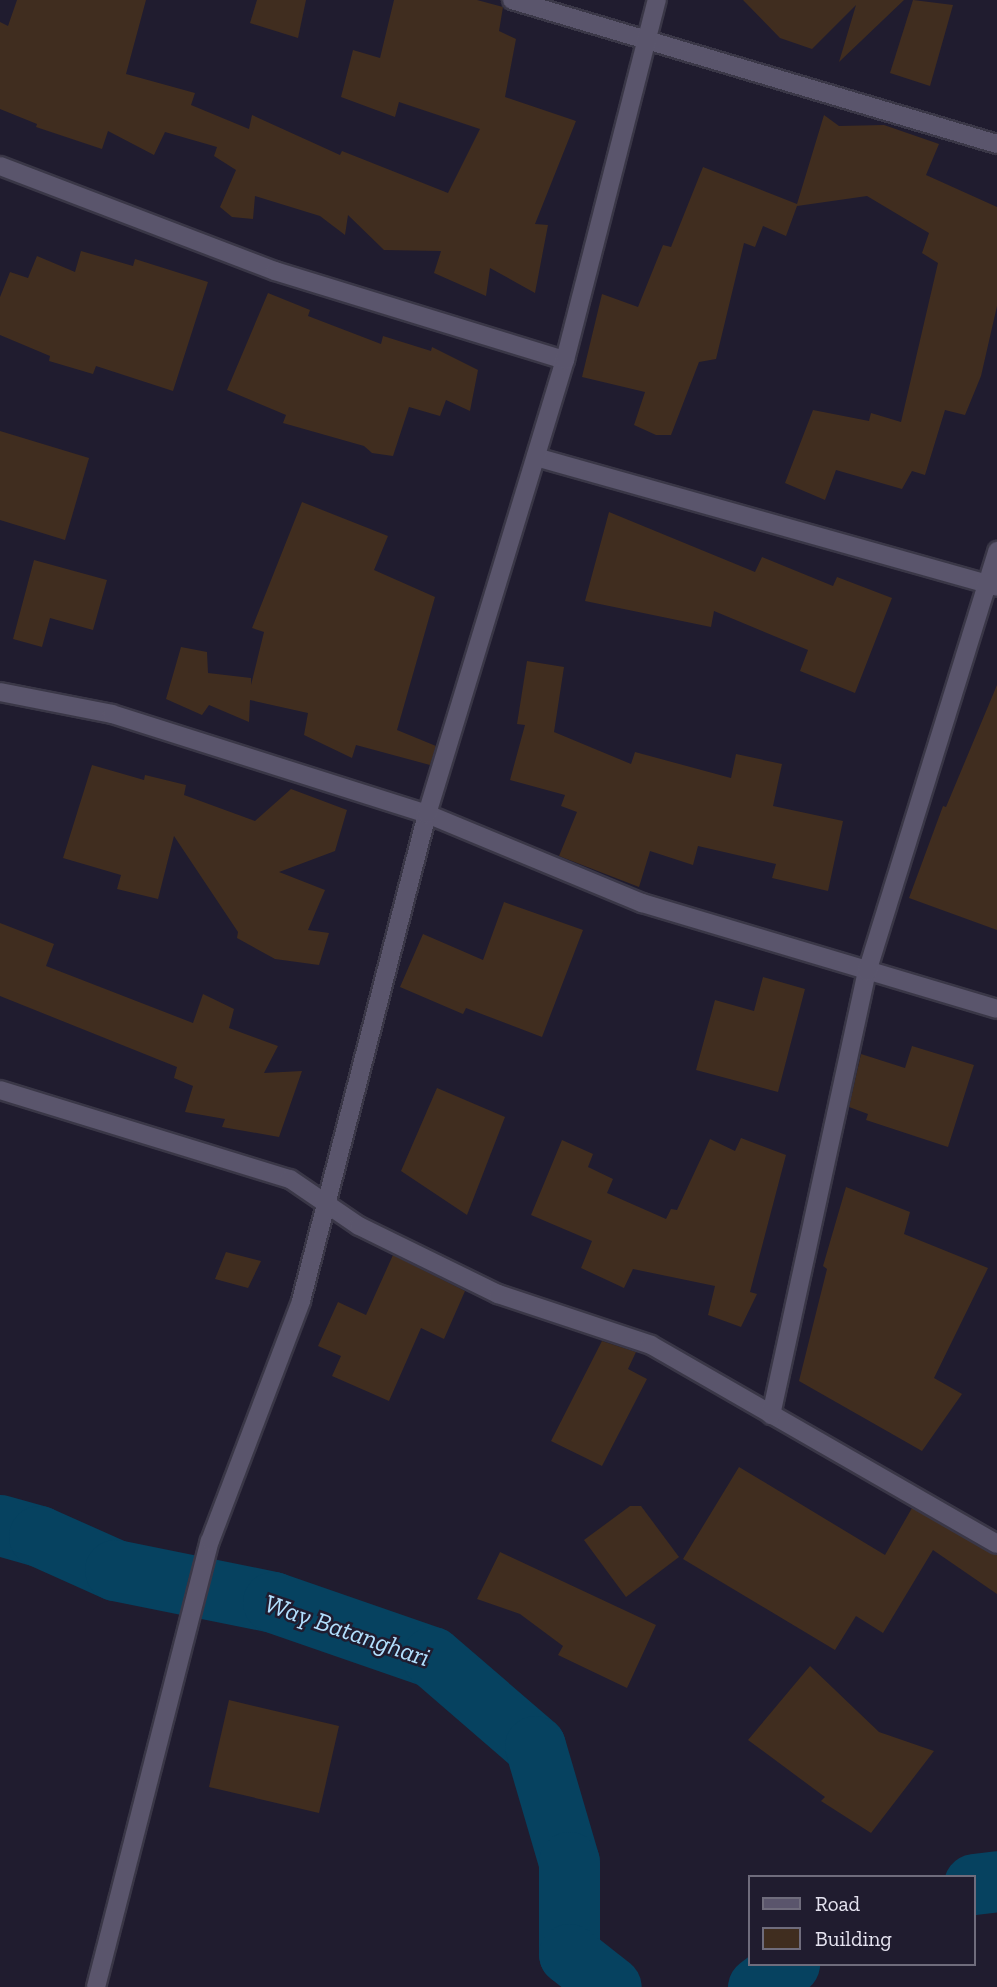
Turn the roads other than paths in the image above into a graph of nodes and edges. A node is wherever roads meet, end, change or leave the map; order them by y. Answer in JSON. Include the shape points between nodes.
{"nodes":[{"id":1,"x":512,"y":0,"type":"edge"},
{"id":2,"x":657,"y":0,"type":"edge"},
{"id":3,"x":647,"y":39,"type":"junction"},
{"id":4,"x":997,"y":144,"type":"edge"},
{"id":5,"x":0,"y":166,"type":"edge"},
{"id":6,"x":565,"y":360,"type":"junction"},
{"id":7,"x":536,"y":457,"type":"junction"},
{"id":8,"x":997,"y":551,"type":"edge"},
{"id":9,"x":992,"y":586,"type":"edge"},
{"id":10,"x":0,"y":692,"type":"edge"},
{"id":11,"x":427,"y":814,"type":"junction"},
{"id":12,"x":867,"y":972,"type":"junction"},
{"id":13,"x":997,"y":1009,"type":"edge"},
{"id":14,"x":0,"y":1090,"type":"edge"},
{"id":15,"x":328,"y":1202,"type":"junction"},
{"id":16,"x":771,"y":1415,"type":"junction"},
{"id":17,"x":997,"y":1544,"type":"edge"},
{"id":18,"x":96,"y":1987,"type":"edge"}],
"edges":[{"from":1,"to":3,"type":"street"},
{"from":2,"to":3,"type":"street"},
{"from":3,"to":4,"type":"street"},
{"from":3,"to":6,"type":"street"},
{"from":5,"to":6,"type":"street","via":[[275,271]]},
{"from":6,"to":7,"type":"street"},
{"from":7,"to":9,"type":"street"},
{"from":7,"to":11,"type":"street"},
{"from":8,"to":9,"type":"street"},
{"from":9,"to":12,"type":"street"},
{"from":10,"to":11,"type":"street","via":[[112,714]]},
{"from":11,"to":12,"type":"street","via":[[642,902]]},
{"from":11,"to":15,"type":"street"},
{"from":12,"to":13,"type":"street"},
{"from":12,"to":16,"type":"street"},
{"from":14,"to":15,"type":"street","via":[[290,1179]]},
{"from":15,"to":16,"type":"street","via":[[359,1226],[498,1294],[651,1345]]},
{"from":15,"to":18,"type":"street","via":[[301,1301],[210,1541]]},
{"from":16,"to":17,"type":"street"}]}
